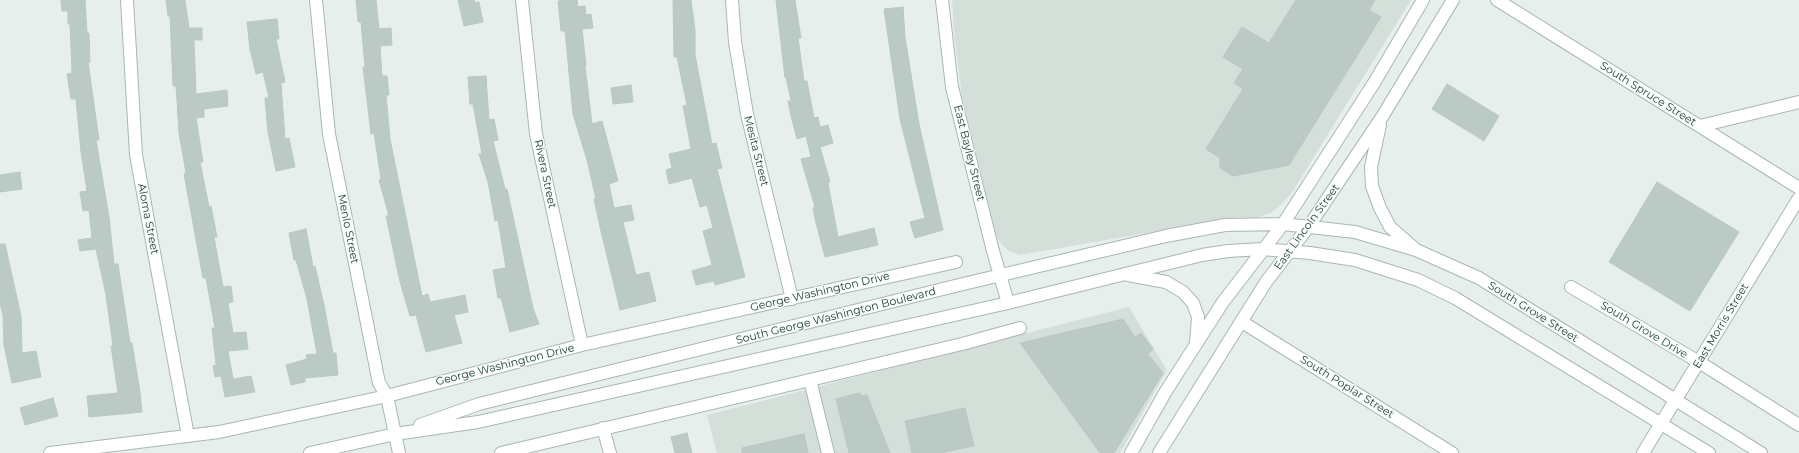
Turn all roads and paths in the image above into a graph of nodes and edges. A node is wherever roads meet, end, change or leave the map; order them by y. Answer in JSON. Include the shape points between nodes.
{"nodes":[{"id":1,"x":127,"y":0,"type":"edge"},
{"id":2,"x":316,"y":0,"type":"edge"},
{"id":3,"x":522,"y":0,"type":"edge"},
{"id":4,"x":732,"y":0,"type":"edge"},
{"id":5,"x":942,"y":0,"type":"edge"},
{"id":6,"x":1423,"y":0,"type":"edge"},
{"id":7,"x":1453,"y":0,"type":"edge"},
{"id":8,"x":1497,"y":0,"type":"edge"},
{"id":9,"x":1799,"y":102,"type":"edge"},
{"id":10,"x":1382,"y":117,"type":"junction"},
{"id":11,"x":1700,"y":126,"type":"junction"},
{"id":12,"x":1799,"y":188,"type":"edge"},
{"id":13,"x":1799,"y":198,"type":"edge"},
{"id":14,"x":1282,"y":224,"type":"junction"},
{"id":15,"x":1309,"y":226,"type":"junction"},
{"id":16,"x":1262,"y":249,"type":"junction"},
{"id":17,"x":1416,"y":250,"type":"junction"},
{"id":18,"x":1290,"y":252,"type":"junction"},
{"id":19,"x":956,"y":262,"type":"dead end"},
{"id":20,"x":1125,"y":274,"type":"junction"},
{"id":21,"x":1000,"y":276,"type":"junction"},
{"id":22,"x":1571,"y":286,"type":"dead end"},
{"id":23,"x":792,"y":299,"type":"junction"},
{"id":24,"x":1008,"y":303,"type":"junction"},
{"id":25,"x":1242,"y":322,"type":"junction"},
{"id":26,"x":1020,"y":328,"type":"dead end"},
{"id":27,"x":1196,"y":344,"type":"junction"},
{"id":28,"x":582,"y":345,"type":"junction"},
{"id":29,"x":1699,"y":362,"type":"junction"},
{"id":30,"x":810,"y":380,"type":"junction"},
{"id":31,"x":387,"y":396,"type":"junction"},
{"id":32,"x":1676,"y":400,"type":"junction"},
{"id":33,"x":1662,"y":423,"type":"junction"},
{"id":34,"x":1799,"y":425,"type":"edge"},
{"id":35,"x":603,"y":428,"type":"junction"},
{"id":36,"x":395,"y":434,"type":"junction"},
{"id":37,"x":188,"y":436,"type":"junction"},
{"id":38,"x":50,"y":453,"type":"edge"},
{"id":39,"x":310,"y":453,"type":"edge"},
{"id":40,"x":400,"y":453,"type":"edge"},
{"id":41,"x":501,"y":453,"type":"edge"},
{"id":42,"x":610,"y":453,"type":"edge"},
{"id":43,"x":828,"y":453,"type":"edge"},
{"id":44,"x":1131,"y":453,"type":"edge"},
{"id":45,"x":1159,"y":453,"type":"edge"},
{"id":46,"x":1452,"y":453,"type":"edge"},
{"id":47,"x":1643,"y":453,"type":"edge"},
{"id":48,"x":1709,"y":453,"type":"edge"},
{"id":49,"x":1761,"y":453,"type":"edge"}],
"edges":[{"from":1,"to":37,"type":"street","name":"Aloma Street","via":[[136,155]]},
{"from":2,"to":31,"type":"street","name":"Menlo Street","via":[[329,134],[379,383]]},
{"from":3,"to":28,"type":"street","name":"Rivera Street","via":[[536,134]]},
{"from":4,"to":23,"type":"street","name":"Mesita Street","via":[[735,42],[746,114]]},
{"from":5,"to":21,"type":"street","name":"East Bayley Street","via":[[952,87]]},
{"from":6,"to":14,"type":"street","name":"East Lincoln Street","via":[[1374,83]]},
{"from":7,"to":10,"type":"street","name":"East Lincoln Street"},
{"from":8,"to":11,"type":"street","name":"South Spruce Street"},
{"from":9,"to":11,"type":"street"},
{"from":10,"to":15,"type":"street","name":"East Lincoln Street"},
{"from":10,"to":17,"type":"street","via":[[1371,167],[1372,186],[1390,227]]},
{"from":11,"to":12,"type":"street","name":"South Spruce Street"},
{"from":13,"to":29,"type":"street","name":"East Morris Street"},
{"from":14,"to":15,"type":"street","name":"South Grove Street"},
{"from":14,"to":16,"type":"street","name":"East Lincoln Street"},
{"from":14,"to":21,"type":"street","name":"South George Washington Boulevard","via":[[1225,225],[1173,234]]},
{"from":15,"to":17,"type":"street","name":"South Grove Street","via":[[1355,232]]},
{"from":15,"to":18,"type":"street","name":"East Lincoln Street"},
{"from":16,"to":18,"type":"street"},
{"from":16,"to":20,"type":"street","name":"South George Washington Boulevard","via":[[1202,255]]},
{"from":16,"to":27,"type":"street","name":"East Lincoln Street"},
{"from":17,"to":32,"type":"street","name":"South Grove Street","via":[[1479,278]]},
{"from":18,"to":25,"type":"street","name":"East Lincoln Street","via":[[1266,282]]},
{"from":18,"to":33,"type":"street","via":[[1355,260],[1418,280],[1455,298]]},
{"from":19,"to":23,"type":"street","name":"George Washington Drive"},
{"from":20,"to":24,"type":"street","name":"South George Washington Boulevard"},
{"from":20,"to":27,"type":"street","via":[[1166,282],[1184,292],[1198,317]]},
{"from":21,"to":24,"type":"street","name":"East Bayley Street"},
{"from":21,"to":36,"type":"street","name":"South George Washington Boulevard","via":[[479,404]]},
{"from":22,"to":29,"type":"street","name":"South Grove Drive"},
{"from":23,"to":28,"type":"street","name":"George Washington Drive"},
{"from":24,"to":36,"type":"street","name":"South George Washington Boulevard","via":[[478,422]]},
{"from":25,"to":45,"type":"street","name":"East Lincoln Street"},
{"from":25,"to":46,"type":"street","name":"South Poplar Street"},
{"from":26,"to":30,"type":"street"},
{"from":27,"to":44,"type":"street","name":"East Lincoln Street"},
{"from":28,"to":31,"type":"street","name":"George Washington Drive"},
{"from":29,"to":32,"type":"street","name":"East Morris Street"},
{"from":29,"to":34,"type":"street","name":"South Grove Drive"},
{"from":30,"to":35,"type":"street"},
{"from":30,"to":43,"type":"street"},
{"from":31,"to":36,"type":"street","name":"Menlo Street"},
{"from":31,"to":37,"type":"street","name":"George Washington Drive","via":[[219,432]]},
{"from":32,"to":33,"type":"street","name":"East Morris Street"},
{"from":32,"to":49,"type":"street","name":"South Grove Street"},
{"from":33,"to":47,"type":"street","name":"East Morris Street"},
{"from":33,"to":48,"type":"street"},
{"from":35,"to":41,"type":"street"},
{"from":35,"to":42,"type":"street"},
{"from":36,"to":39,"type":"street","name":"South George Washington Boulevard"},
{"from":36,"to":40,"type":"street","name":"Menlo Street"},
{"from":37,"to":38,"type":"street","name":"George Washington Drive"}]}
